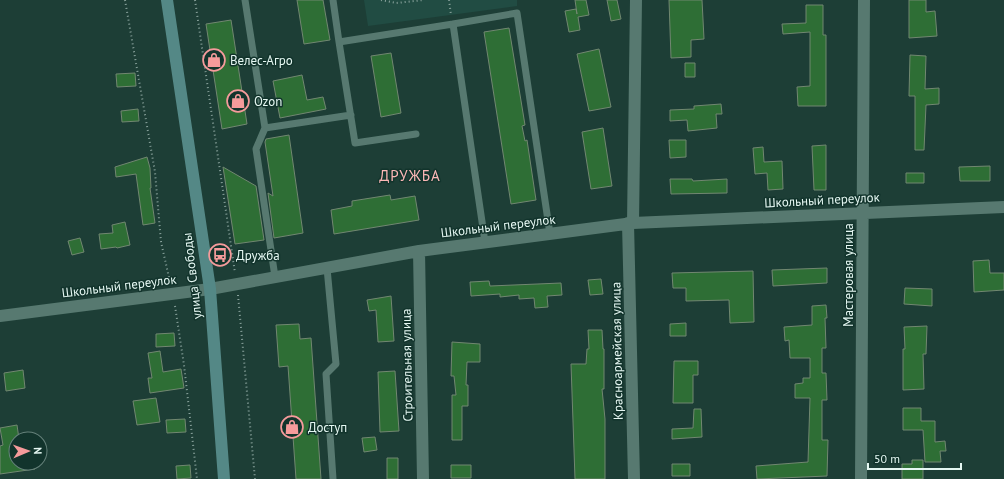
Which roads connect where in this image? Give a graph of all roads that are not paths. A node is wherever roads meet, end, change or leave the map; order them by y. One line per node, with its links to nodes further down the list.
1 (167, 0): 19 (main road, улица Свободы)
2 (245, 0): 9 (lane)
3 (332, 0): 7 (lane)
4 (636, 0): 13 (street, Красноармейская улица)
5 (864, 0): 12 (street, Мастеровая улица)
6 (453, 24): 7 (lane); 14 (lane); 15 (lane)
7 (339, 42): 8 (lane)
8 (351, 115): 9 (lane); 10 (lane)
9 (265, 128): 18 (lane)
10 (416, 134)
11 (1004, 207): 12 (street, Школьный переулок)
12 (862, 212): 13 (street, Школьный переулок); 25 (street, Мастеровая улица)
13 (631, 223): 14 (street, Школьный переулок); 24 (street, Красноармейская улица)
14 (550, 234): 15 (street, Школьный переулок)
15 (485, 242): 16 (street, Школьный переулок)
16 (419, 251): 17 (street, Школьный переулок); 23 (street, Строительная улица)
17 (327, 268): 18 (street, Школьный переулок); 22 (lane)
18 (275, 277): 19 (street, Школьный переулок)
19 (210, 289): 20 (street, Школьный переулок); 21 (main road, улица Свободы)
20 (0, 316)
21 (224, 479)
22 (333, 479)
23 (423, 479)
24 (634, 479)
25 (861, 479)

